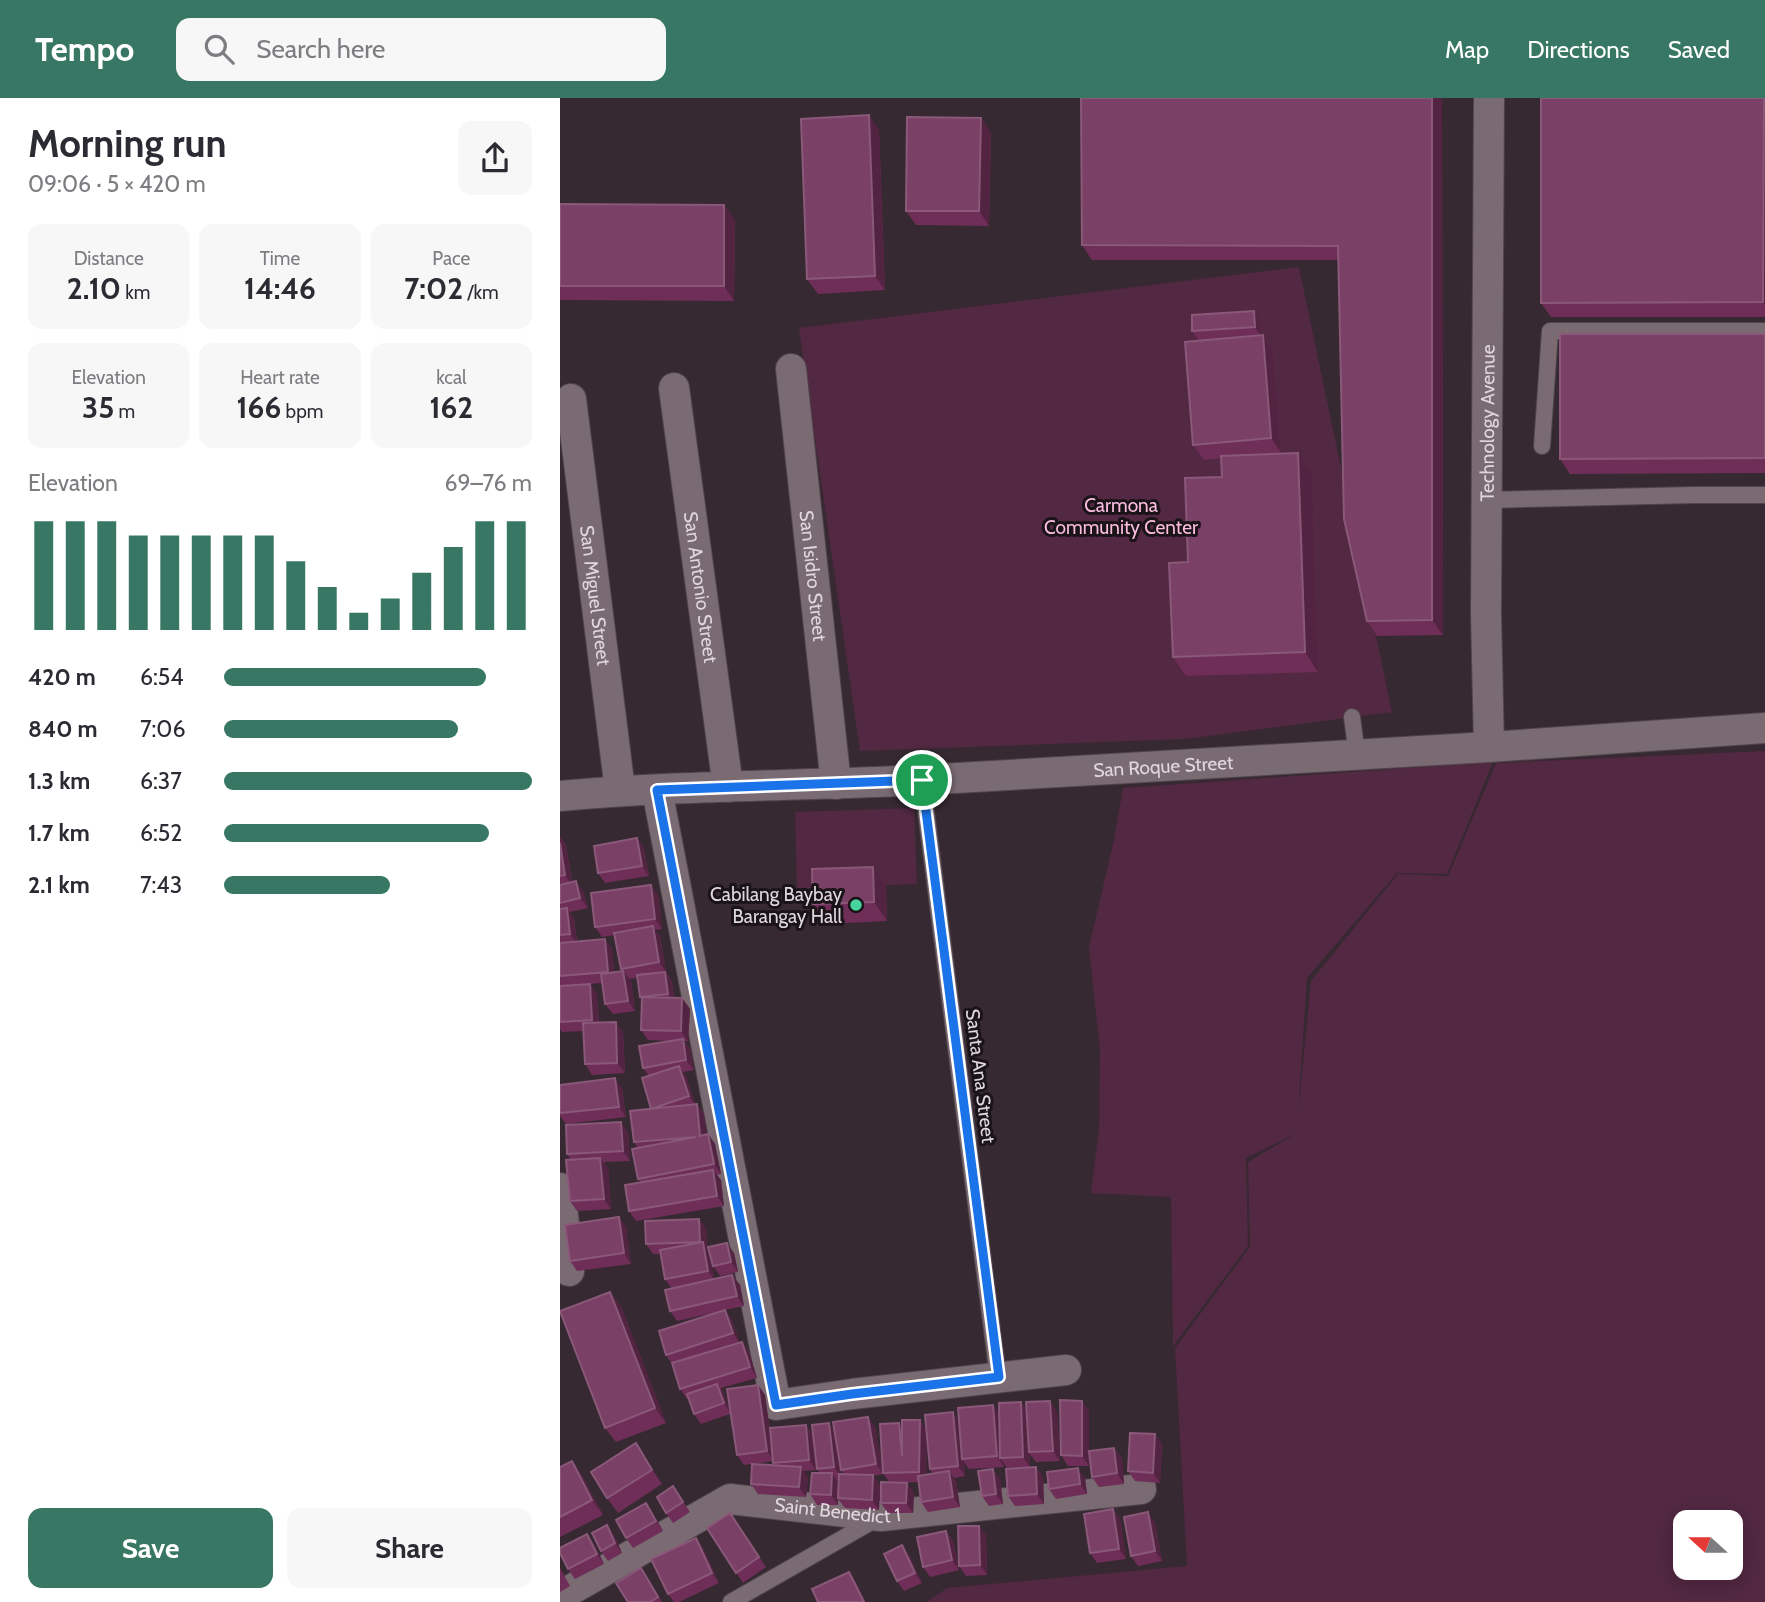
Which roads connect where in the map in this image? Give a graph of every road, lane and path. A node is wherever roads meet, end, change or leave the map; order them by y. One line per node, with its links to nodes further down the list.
1 (1489, 98): 8 (street, Technology Avenue)
2 (1765, 331): 6 (lane)
3 (791, 369): 14 (street, San Isidro Street)
4 (674, 388): 15 (street, San Antonio Street)
5 (571, 399): 16 (street, San Miguel Street)
6 (1542, 446)
7 (1765, 495): 8 (lane)
8 (1486, 500): 11 (street, Technology Avenue)
9 (1352, 717): 12 (lane)
10 (1765, 728): 11 (street, San Roque Street)
11 (1489, 747): 12 (street, San Roque Street)
12 (1357, 755): 13 (street, San Roque Street)
13 (922, 780): 14 (street, San Roque Street); 22 (lane, Santa Ana Street)
14 (836, 784): 15 (street, San Roque Street)
15 (727, 787): 17 (street, San Roque Street)
16 (620, 790): 17 (street, San Roque Street); 18 (street, San Roque Street)
17 (657, 790): 22 (street)
18 (560, 796)
19 (560, 1188): 20 (street)
20 (569, 1271)
21 (1066, 1370): 22 (street)
22 (999, 1377)
23 (1141, 1489): 24 (street, Saint Benedict 1)
24 (881, 1516): 25 (street, Saint Benedict 1); 26 (lane)
25 (560, 1596)
26 (731, 1602)

